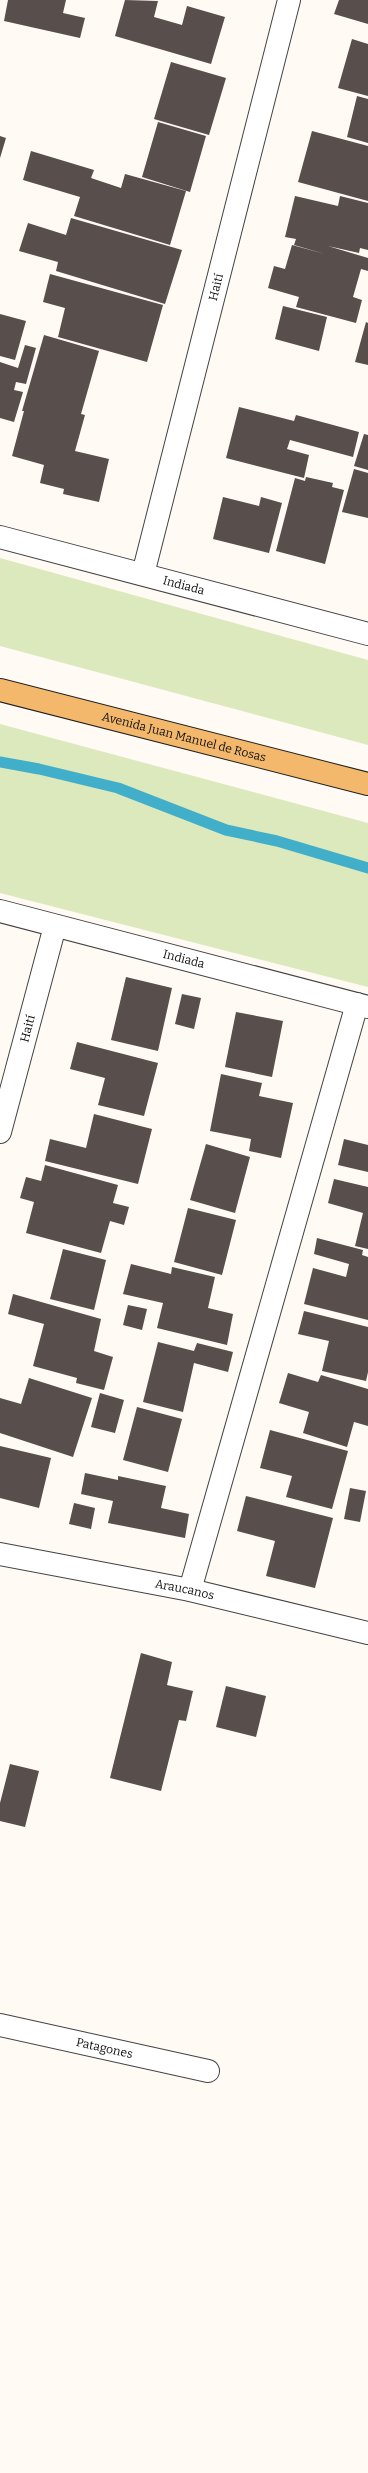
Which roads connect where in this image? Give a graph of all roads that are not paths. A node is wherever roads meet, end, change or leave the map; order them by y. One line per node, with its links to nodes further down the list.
1 (289, 0): 3 (street, Haití)
2 (0, 537): 3 (street, Indiada)
3 (143, 574): 4 (street, Indiada)
4 (368, 634)
5 (0, 690): 6 (main road, Avenida Juan Manuel de Rosas)
6 (368, 784)
7 (0, 911): 8 (street, Indiada)
8 (55, 926): 9 (street, Indiada); 10 (street, Haití)
9 (363, 1006): 12 (street)
10 (0, 1132)
11 (0, 1554): 12 (street, Araucanos)
12 (190, 1590): 13 (street, Araucanos)
13 (368, 1633)
14 (0, 2025): 15 (street, Patagones)
15 (208, 2071)

